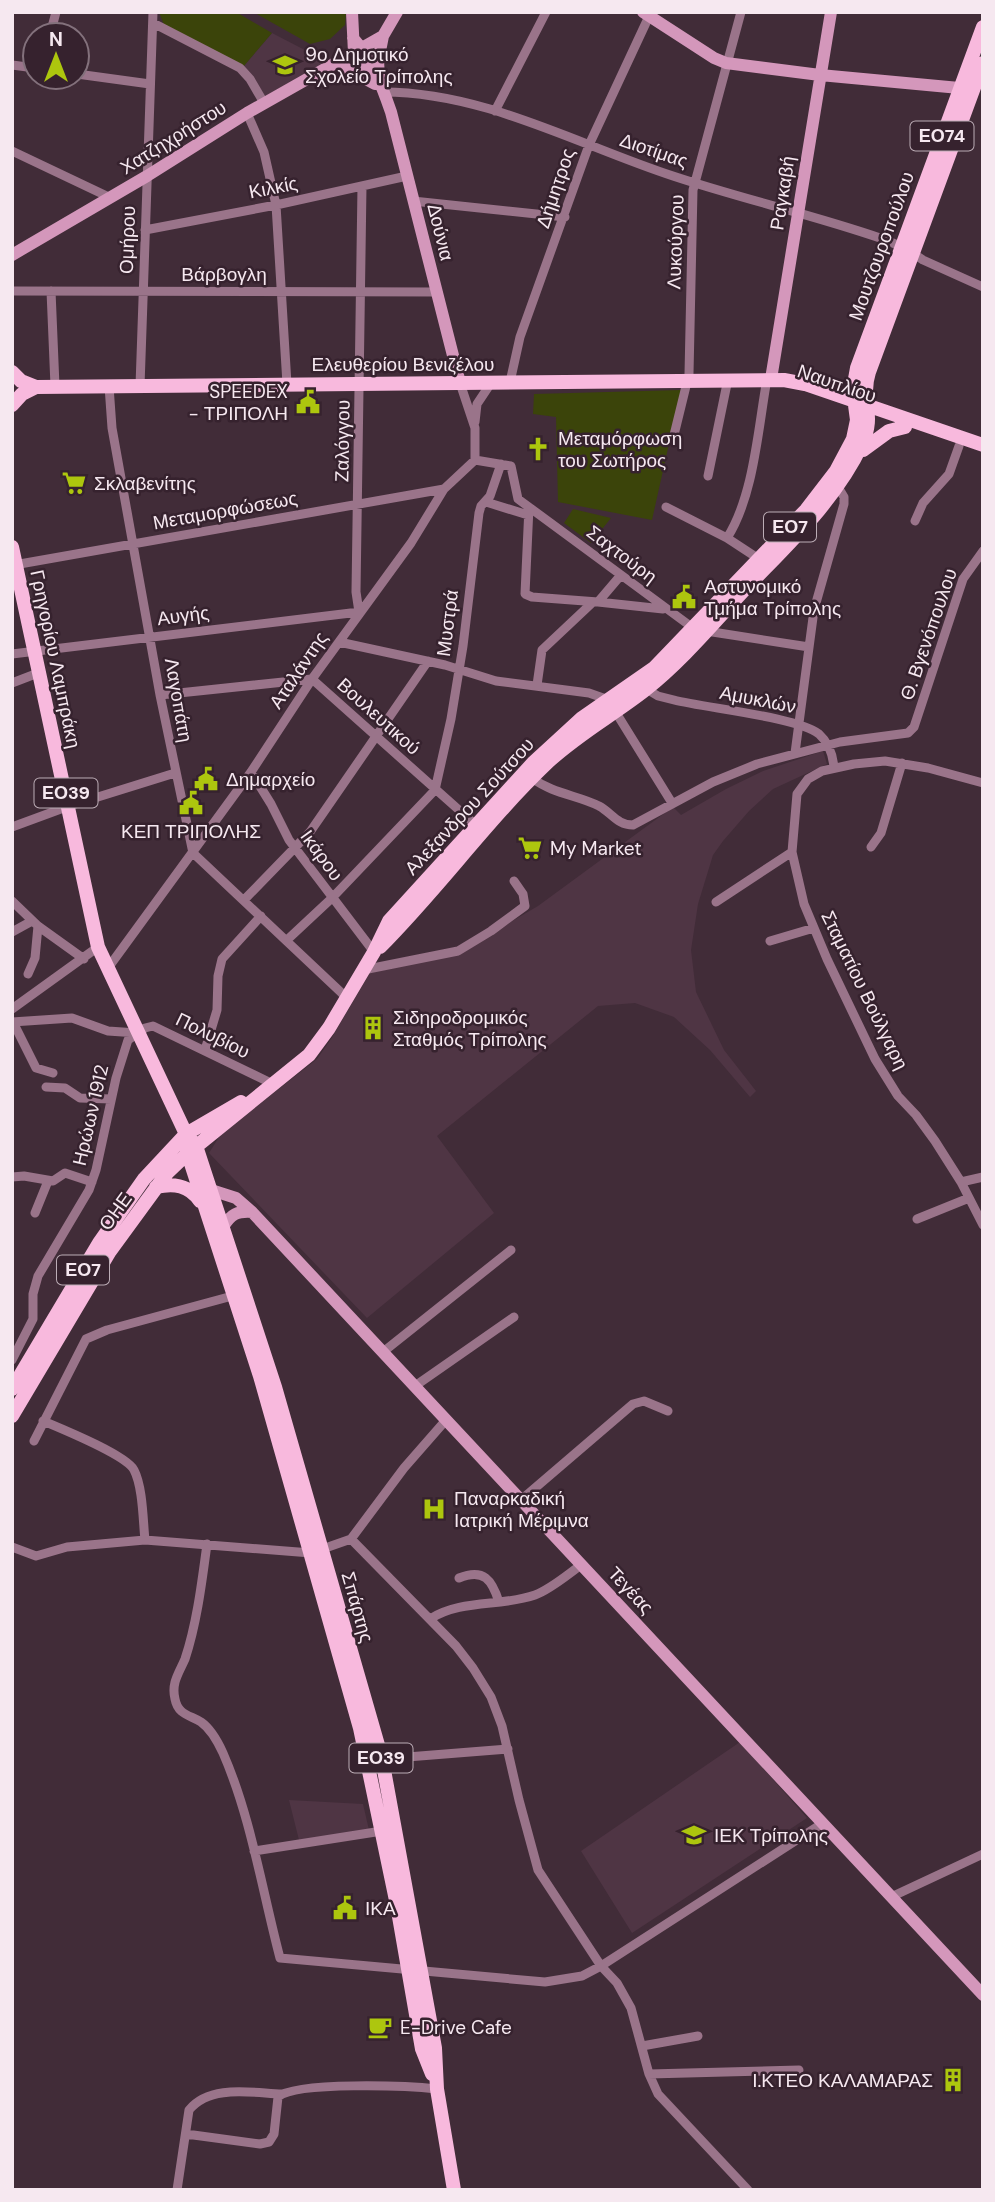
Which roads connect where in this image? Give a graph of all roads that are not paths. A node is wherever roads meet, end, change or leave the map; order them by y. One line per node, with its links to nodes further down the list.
1 (153, 12): 8 (street, Ομήρου)
2 (352, 12): 11 (street)
3 (397, 12): 10 (street)
4 (546, 12): 21 (street)
5 (741, 12): 13 (street, Λυκούργου)
6 (831, 12): 15 (street, Ραγκαβή)
7 (648, 13): 13 (street); 23 (street, Δήμητρος)
8 (153, 23): 17 (street, Ομήρου); 20 (street)
9 (983, 27): 19 (main road, Μουτζουροπούλου / ΕΟ74)
10 (383, 36): 11 (street, Χατζηχρήστου); 18 (street)
11 (359, 51): 12 (street, Χατζηχρήστου); 18 (street, Δούνια)
12 (336, 63): 18 (street); 20 (street, Χατζηχρήστου)
13 (726, 63): 15 (street); 27 (street, Λυκούργου)
14 (983, 63): 19 (main road, Μουτζουροπούλου / ΕΟ74)
15 (820, 75): 19 (street); 32 (street, Ραγκαβή)
16 (91, 76): 17 (street)
17 (150, 84): 25 (street, Ομήρου)
18 (379, 86): 21 (street, Διοτίμας); 26 (street, Δούνια)
19 (966, 89): 35 (main road, Μουτζουροπούλου / ΕΟ74)
20 (264, 103): 22 (street, Χατζηχρήστου)
21 (495, 111): 23 (street, Διοτίμας)
22 (247, 113): 25 (street, Χατζηχρήστου); 31 (street)
23 (589, 145): 27 (street, Διοτίμας); 33 (street, Δήμητρος)
24 (12, 151): 29 (street)
25 (147, 176): 29 (street, Χατζηχρήστου); 34 (street, Ομήρου)
26 (407, 176): 28 (street, Κιλκίς); 30 (street, Δούνια)
27 (695, 183): 32 (street, Διοτίμας); 48 (street, Λυκούργου)
28 (362, 186): 31 (street, Κιλκίς); 42 (street, Ζαλόγγου)
29 (111, 198): 36 (street, Χατζηχρήστου)
30 (413, 201): 33 (street); 43 (street, Δούνια)
31 (276, 205): 34 (street, Κιλκίς); 41 (street)
32 (798, 212): 35 (street, Διοτίμας); 47 (street, Ραγκαβή)
33 (565, 217): 51 (street, Δήμητρος)
34 (145, 230): 40 (street, Ομήρου)
35 (907, 249): 37 (street, Διοτίμας); 44 (main road, Μουτζουροπούλου / ΕΟ74); 60 (main road, Μουτζουροπούλου / ΕΟ74)
36 (12, 254)
37 (983, 287)
38 (12, 291): 39 (street, Βάρβογλη)
39 (51, 291): 40 (street, Βάρβογλη); 54 (street)
40 (143, 291): 41 (street, Βάρβογλη); 56 (street, Ομήρου)
41 (281, 291): 42 (street, Βάρβογλη); 52 (street)
42 (361, 292): 43 (street, Βάρβογλη); 53 (street, Ζαλόγγου)
43 (436, 292): 49 (street, Δούνια)
44 (857, 368): 58 (main road); 60 (main road, Μουτζουροπούλου / ΕΟ74)
45 (13, 373): 57 (main road); 59 (main road)
46 (728, 379): 47 (main road, Ελευθερίου Βενιζέλου); 48 (main road, Ελευθερίου Βενιζέλου); 70 (street)
47 (769, 379): 58 (main road, Ναυπλίου); 60 (main road, Ναυπλίου); 78 (street)
48 (688, 381): 51 (main road, Ελευθερίου Βενιζέλου); 63 (street, Λυκούργου)
49 (460, 383): 50 (main road, Ελευθερίου Βενιζέλου); 53 (main road, Ελευθερίου Βενιζέλου); 62 (street)
50 (491, 383): 51 (main road, Ελευθερίου Βενιζέλου); 62 (street)
51 (510, 383)
52 (287, 384): 53 (main road, Ελευθερίου Βενιζέλου); 56 (main road, Ελευθερίου Βενιζέλου)
53 (361, 384): 74 (street, Ζαλόγγου)
54 (55, 386): 55 (main road, Ελευθερίου Βενιζέλου); 57 (main road, Ελευθερίου Βενιζέλου)
55 (109, 386): 56 (main road, Ελευθερίου Βενιζέλου); 79 (street, Λαγοπάτη)
56 (140, 386)
57 (36, 387): 59 (main road)
58 (820, 389): 60 (main road, Ναυπλίου)
59 (14, 402)
60 (862, 408): 61 (main road, Ναυπλίου); 64 (main road, Ναυπλίου); 67 (main road, Αλεξανδρου Σούτσου / ΕΟ7); 82 (main road, Αλεξανδρου Σούτσου / ΕΟ7)
61 (905, 427): 65 (main road, Ναυπλίου); 67 (main road, ΕΟ7)
62 (475, 428): 68 (street)
63 (674, 435)
64 (983, 445)
65 (959, 446): 66 (main road, Ναυπλίου); 77 (street)
66 (983, 455)
67 (855, 459): 71 (main road, Αλεξανδρου Σούτσου / ΕΟ7)
68 (475, 460): 69 (street); 72 (street, Αταλάντης)
69 (506, 465): 73 (street, Μυστρά); 76 (street)
70 (708, 476)
71 (838, 487): 88 (main road, Αλεξανδρου Σούτσου / ΕΟ7); 91 (street)
72 (444, 489): 74 (street, Μεταμορφώσεως); 87 (street, Αταλάντης)
73 (486, 502): 76 (street); 95 (street, Μυστρά)
74 (359, 503): 79 (street, Μεταμορφώσεως); 87 (street, Ζαλόγγου)
75 (666, 507): 78 (street)
76 (528, 511): 84 (street, Σαχτούρη); 85 (street)
77 (915, 521)
78 (727, 538): 82 (street)
79 (134, 544): 83 (street, Μεταμορφώσεως); 89 (street, Λαγοπάτη)
80 (12, 547): 83 (main road, Γρηγορίου Λαμπράκη / ΕΟ39)
81 (983, 551): 105 (street, Θ. Βγενόπουλου)
82 (759, 559): 88 (main road, Αλεξανδρου Σούτσου / ΕΟ7)
83 (14, 565): 92 (main road, Γρηγορίου Λαμπράκη / ΕΟ39)
84 (621, 575): 85 (street); 86 (street, Σαχτούρη)
85 (595, 602): 86 (street); 99 (street)
86 (665, 610): 88 (street, Σαχτούρη)
87 (359, 612): 89 (street, Αυγής); 90 (street, Αταλάντης)
88 (701, 629): 91 (street); 100 (main road, Αλεξανδρου Σούτσου / ΕΟ7)
89 (150, 637): 92 (street, Αυγής); 101 (street, Λαγοπάτη)
90 (339, 642): 94 (street); 97 (street, Αταλάντης)
91 (809, 647): 103 (street)
92 (34, 651): 93 (street, Αυγής); 96 (main road, Γρηγορίου Λαμπράκη / ΕΟ39)
93 (12, 654)
94 (428, 661): 95 (street); 104 (street)
95 (459, 669): 99 (street); 113 (street, Μυστρά)
96 (38, 673): 98 (street); 115 (main road, Γρηγορίου Λαμπράκη / ΕΟ39)
97 (312, 678): 101 (street, Βουλευτικού); 104 (street, Βουλευτικού); 109 (street, Αταλάντης)
98 (12, 683)
99 (537, 685): 102 (street)
100 (641, 685): 102 (main road, Αλεξανδρου Σούτσου / ΕΟ7); 103 (street, Αμυκλών)
101 (160, 695): 110 (street, Λαγοπάτη)
102 (612, 706): 111 (main road, Αλεξανδρου Σούτσου / ΕΟ7); 114 (street); 117 (main road, Αλεξανδρου Σούτσου / ΕΟ7)
103 (799, 725): 105 (street, Αμυκλών); 106 (street)
104 (376, 737): 113 (street, Βουλευτικού); 119 (street)
105 (827, 744): 106 (street); 108 (street)
106 (795, 753): 114 (street)
107 (902, 763): 108 (street, Σταματίου Βούλγαρη); 112 (street, Σταματίου Βούλγαρη); 118 (street)
108 (834, 768): 120 (street, Σταματίου Βούλγαρη)
109 (251, 772): 119 (street, Ικάρου); 121 (street, Αταλάντης)
110 (175, 774): 115 (street); 121 (street, Λαγοπάτη)
111 (532, 778): 114 (street); 117 (main road, Αλεξανδρου Σούτσου / ΕΟ7)
112 (983, 783)
113 (435, 790): 117 (street, Βουλευτικού); 123 (street)
114 (672, 803)
115 (69, 806): 116 (street); 133 (main road, Γρηγορίου Λαμπράκη / ΕΟ39)
116 (12, 827)
117 (479, 828): 134 (main road, Αλεξανδρου Σούτσου / ΕΟ7)
118 (871, 847)
119 (294, 848): 123 (street, Ικάρου); 124 (street)
120 (792, 852): 126 (street); 129 (street, Σταματίου Βούλγαρη)
121 (194, 853): 124 (street); 136 (street, Αταλάντης)
122 (514, 881): 137 (street)
123 (332, 898): 131 (street); 134 (street, Ικάρου)
124 (244, 900): 127 (street)
125 (12, 901): 128 (street)
126 (716, 902)
127 (261, 916): 131 (street); 143 (street)
128 (35, 923): 130 (street); 135 (street); 138 (street)
129 (814, 928): 132 (street); 154 (street, Σταματίου Βούλγαρη)
130 (12, 932)
131 (287, 940): 139 (street)
132 (770, 941)
133 (98, 947): 135 (street); 136 (main road, Γρηγορίου Λαμπράκη / ΕΟ39)
134 (374, 952): 137 (main road, Αλεξανδρου Σούτσου / ΕΟ7)
135 (84, 958): 140 (street)
136 (108, 968): 142 (main road, Γρηγορίου Λαμπράκη / ΕΟ39)
137 (363, 970): 139 (main road, Αλεξανδρου Σούτσου / ΕΟ7)
138 (28, 974)
139 (347, 998): 145 (main road, Αλεξανδρου Σούτσου / ΕΟ7)
140 (12, 1009)
141 (13, 1021): 142 (street); 144 (street)
142 (139, 1033): 143 (street, Πολυβίου); 147 (street, Ηρώων 1912); 148 (main road, Γρηγορίου Λαμπράκη / ΕΟ39)
143 (205, 1050): 145 (street, Πολυβίου)
144 (52, 1073)
145 (274, 1084): 148 (main road, Αλεξανδρου Σούτσου / ΕΟ7); 149 (main road, Αλεξανδρου Σούτσου / ΕΟ7)
146 (46, 1087): 147 (street)
147 (111, 1099): 153 (street, Ηρώων 1912)
148 (186, 1133): 149 (main road, ΕΟ39); 170 (main road, ΟΗΕ / ΕΟ7)
149 (192, 1149): 155 (main road, ΟΗΕ / ΕΟ7); 156 (main road, Σπάρτης / ΕΟ39); 158 (main road, Σπάρτης / ΕΟ39)
150 (12, 1177): 152 (street)
151 (983, 1177): 154 (street)
152 (48, 1181): 153 (street); 160 (street)
153 (92, 1182): 168 (street, Ηρώων 1912)
154 (961, 1182): 157 (street, Σταματίου Βούλγαρη)
155 (156, 1187): 158 (main road); 172 (main road, ΟΗΕ / ΕΟ7)
156 (211, 1190): 159 (street, Τεγέας); 163 (main road, Σπάρτης / ΕΟ39)
157 (969, 1198): 161 (street); 162 (street, Σταματίου Βούλγαρη)
158 (206, 1209): 165 (main road, Σπάρτης / ΕΟ39)
159 (252, 1212): 163 (street); 167 (street, Τεγέας)
160 (34, 1213)
161 (917, 1219)
162 (983, 1225)
163 (223, 1227): 165 (main road, Σπάρτης / ΕΟ39)
164 (511, 1250): 167 (street)
165 (240, 1294): 174 (street); 181 (main road, Σπάρτης / ΕΟ39)
166 (514, 1317): 169 (street)
167 (383, 1352): 169 (street, Τεγέας)
168 (12, 1360)
169 (415, 1386): 173 (street, Τεγέας)
170 (12, 1388)
171 (668, 1411): 176 (street)
172 (12, 1416)
173 (446, 1420): 176 (street, Τεγέας); 177 (street)
174 (43, 1421): 175 (street); 178 (street)
175 (34, 1441)
176 (521, 1500): 182 (street, Τεγέας)
177 (351, 1539): 181 (street); 185 (street)
178 (145, 1541): 179 (street); 180 (street)
179 (207, 1544): 181 (street); 190 (street)
180 (12, 1547)
181 (316, 1552): 187 (main road, Σπάρτης / ΕΟ39); 189 (main road, Σπάρτης / ΕΟ39)
182 (581, 1565): 184 (street); 188 (street, Τεγέας)
183 (459, 1578): 184 (street)
184 (499, 1602): 185 (street)
185 (430, 1619): 186 (street)
186 (508, 1749): 187 (street); 193 (street)
187 (382, 1759): 194 (main road, Σπάρτης / ΕΟ39)
188 (822, 1823): 192 (street, Τεγέας); 193 (street)
189 (382, 1830): 190 (street); 194 (main road, Σπάρτης / ΕΟ39)
190 (254, 1852): 194 (street)
191 (983, 1854): 192 (street)
192 (891, 1897): 195 (street, Τεγέας)
193 (601, 1966): 194 (street); 197 (street)
194 (414, 1970): 200 (main road, Σπάρτης / ΕΟ39)
195 (983, 1995)
196 (698, 2036): 197 (street)
197 (642, 2046): 199 (street)
198 (799, 2070): 199 (street)
199 (649, 2074): 205 (street)
200 (437, 2089): 201 (street); 204 (main road, Σπάρτης / ΕΟ39)
201 (282, 2094): 202 (street); 202 (street)
202 (186, 2134): 203 (street)
203 (177, 2190)
204 (454, 2190)
205 (748, 2190)

